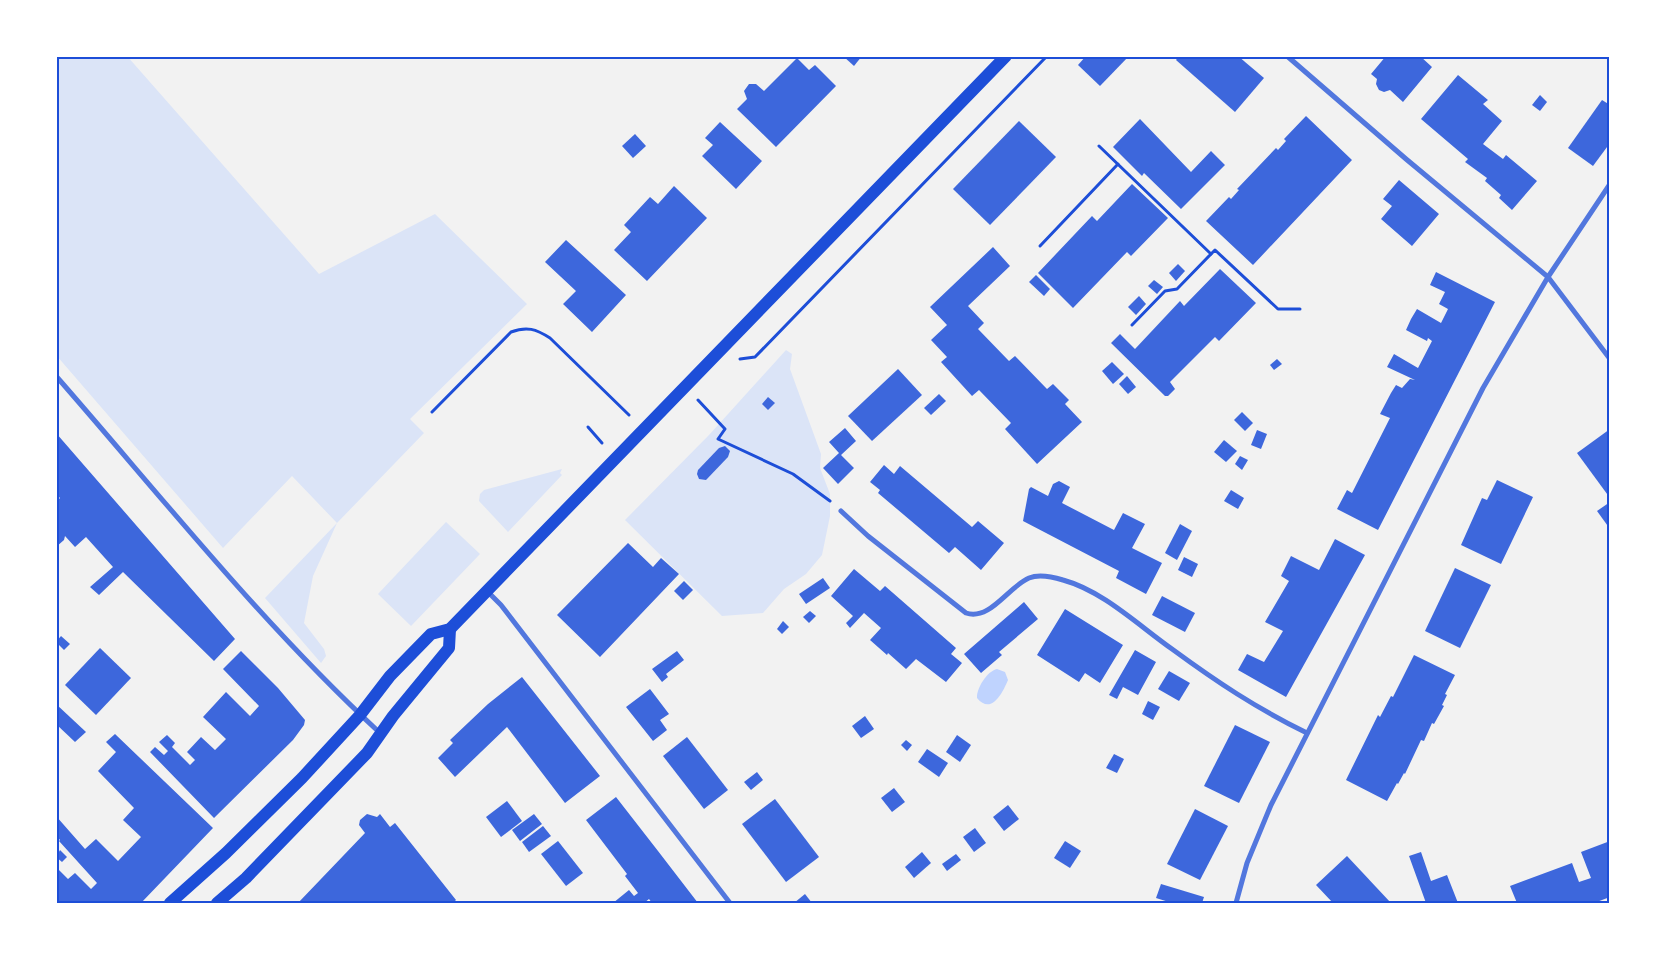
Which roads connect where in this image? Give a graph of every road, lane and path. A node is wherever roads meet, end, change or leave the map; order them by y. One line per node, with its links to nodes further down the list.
1 (1006, 56): 13 (main road)
2 (1047, 56): 13 (path)
3 (1287, 56): 9 (street)
4 (1099, 146): 5 (path)
5 (1118, 164): 7 (path); 8 (path)
6 (1610, 184): 9 (street)
7 (1040, 246)
8 (1211, 254): 10 (path); 11 (path)
9 (1548, 277): 12 (street); 22 (street)
10 (1300, 309)
11 (1132, 325)
12 (1610, 359)
13 (708, 364): 15 (main road)
14 (56, 376): 21 (street)
15 (685, 387): 17 (main road); 18 (path)
16 (432, 412): 17 (path)
17 (643, 430): 19 (main road)
18 (841, 511): 22 (street)
19 (487, 591): 20 (main road); 26 (street)
20 (450, 629): 21 (main road); 23 (main road)
21 (360, 715): 23 (street); 24 (main road)
22 (1307, 733): 27 (street)
23 (381, 734): 25 (main road)
24 (170, 903)
25 (217, 903)
26 (730, 903)
27 (1236, 903)

